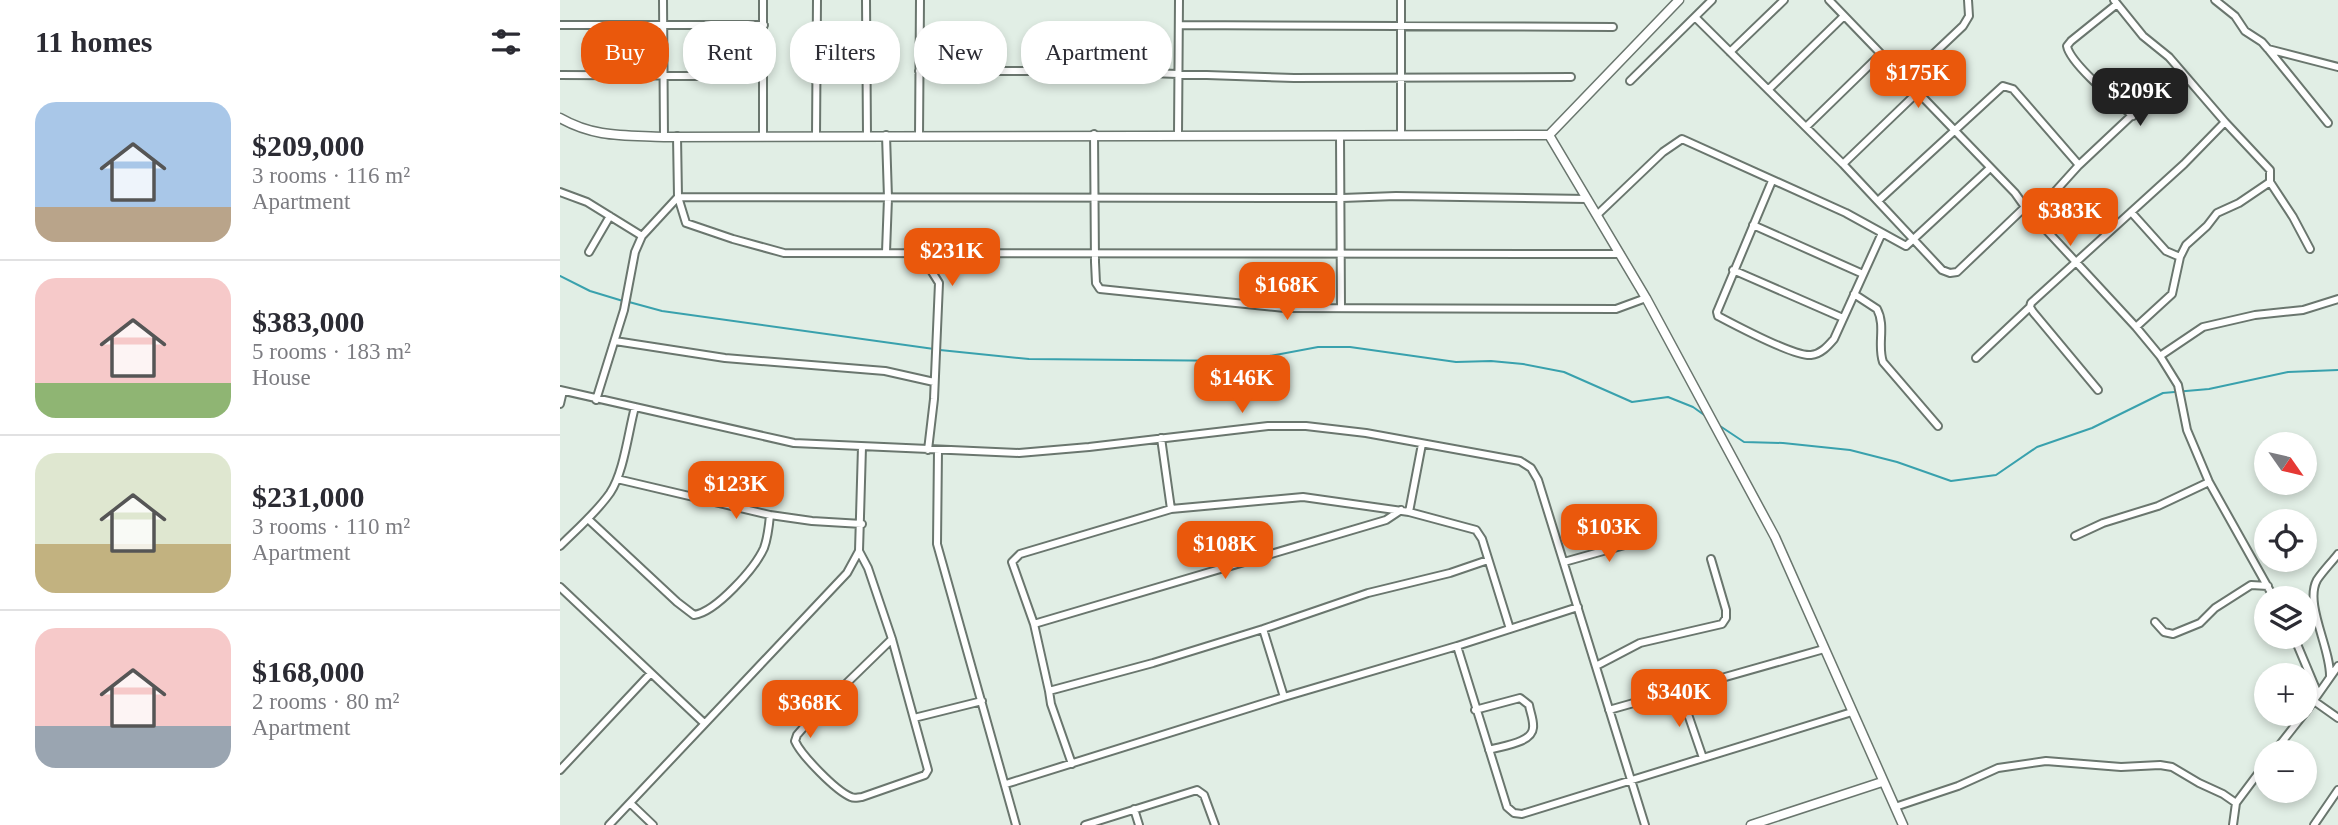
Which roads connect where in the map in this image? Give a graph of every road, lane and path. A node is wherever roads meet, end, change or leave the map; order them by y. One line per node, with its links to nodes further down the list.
1 (663, 0): 17 (street)
2 (763, 0): 18 (street)
3 (817, 0): 58 (street)
4 (866, 0): 52 (street)
5 (920, 0): 19 (street)
6 (1179, 0): 22 (street)
7 (1401, 0): 23 (street)
8 (1679, 0): 55 (street)
9 (1712, 0): 16 (street)
10 (1784, 0): 26 (street)
11 (1829, 0): 15 (street)
12 (1968, 0): 36 (street)
13 (2216, 0): 25 (street)
14 (2115, 2): 29 (street); 43 (street)
15 (1844, 16): 27 (street); 41 (street)
16 (1695, 17): 26 (street); 37 (street)
17 (663, 21)
18 (764, 21)
19 (920, 21)
20 (560, 24): 21 (street)
21 (581, 25)
22 (1179, 25): 23 (street); 31 (street)
23 (1401, 26): 24 (street); 34 (street)
24 (1613, 27)
25 (2268, 49): 28 (street); 46 (street)
26 (1730, 52): 41 (street)
27 (1881, 54): 36 (street); 47 (street)
28 (2338, 67)
29 (2180, 70): 43 (street); 45 (street)
30 (1007, 71): 31 (street)
31 (1179, 74): 34 (street); 50 (street)
32 (560, 75): 33 (street)
33 (581, 75)
34 (1401, 77): 35 (street); 54 (street)
35 (1571, 77)
36 (1907, 79): 42 (street)
37 (1630, 81)
38 (665, 84): 56 (street)
39 (763, 84): 51 (street)
40 (919, 84): 59 (street)
41 (1769, 89): 47 (street)
42 (1919, 91): 48 (street); 61 (street)
43 (2133, 116): 62 (street)
44 (560, 118): 56 (street)
45 (2225, 122): 65 (street); 74 (street)
46 (2328, 123)
47 (1806, 127): 61 (street)
48 (1955, 129): 62 (street); 63 (street); 72 (street)
49 (1094, 134): 50 (street); 59 (street); 69 (street)
50 (1178, 134): 60 (street)
51 (763, 135): 57 (street); 58 (street)
52 (867, 135): 53 (street); 58 (street)
53 (886, 135): 59 (street); 68 (street)
54 (1401, 135): 55 (street); 60 (street)
55 (1549, 135): 71 (street)
56 (664, 136): 57 (street)
57 (677, 136): 67 (street)
58 (816, 136)
59 (919, 136)
60 (1340, 136): 70 (street)
61 (1843, 164): 72 (street)
62 (2079, 165): 75 (street)
63 (1990, 168): 73 (street); 81 (street)
64 (1772, 181): 76 (street); 78 (street); 79 (street)
65 (2270, 182): 82 (street); 89 (street)
66 (560, 192): 77 (street)
67 (678, 197): 68 (street); 80 (street); 84 (street)
68 (888, 198): 69 (street); 84 (street)
69 (1093, 198): 70 (street); 87 (street)
70 (1342, 198): 71 (street); 85 (street)
71 (1587, 199): 76 (street)
72 (1878, 201): 81 (street)
73 (2025, 206): 75 (street); 81 (street)
74 (2131, 212): 89 (street); 90 (street)
75 (2031, 213): 90 (street)
76 (1597, 215): 88 (street)
77 (610, 216): 80 (street); 83 (street)
78 (1753, 225): 91 (street); 92 (street)
79 (1882, 233): 81 (street); 92 (street)
80 (642, 236): 100 (street)
81 (1913, 239)
82 (2310, 249)
83 (589, 252)
84 (886, 252): 86 (street)
85 (1342, 253): 87 (street); 88 (street); 97 (street)
86 (912, 254): 87 (street); 103 (street)
87 (1095, 254): 97 (street)
88 (1620, 254): 94 (street)
89 (2180, 257): 99 (street)
90 (2076, 261): 96 (street); 99 (street)
91 (1733, 270): 98 (street); 98 (street)
92 (1863, 274): 93 (street)
93 (1854, 294): 98 (street); 109 (street)
94 (1646, 298): 97 (street); 144 (street)
95 (2338, 299): 101 (street)
96 (2030, 307): 102 (street); 104 (street)
97 (1341, 308)
98 (1843, 318)
99 (2136, 327): 101 (street)
100 (615, 341): 103 (street); 106 (street)
101 (2160, 356): 116 (street)
102 (1976, 358)
103 (934, 382): 113 (street)
104 (2098, 390)
105 (561, 391): 106 (street); 107 (street)
106 (596, 400): 108 (street)
107 (560, 404)
108 (635, 407): 112 (street); 115 (street)
109 (1938, 426)
110 (1161, 438): 111 (street); 114 (street); 117 (street)
111 (1422, 444): 119 (street); 130 (street)
112 (862, 447): 113 (street); 122 (street)
113 (928, 450): 114 (street)
114 (938, 450): 154 (street)
115 (617, 479): 120 (street); 121 (street)
116 (2209, 482): 123 (street); 131 (street)
117 (1171, 509): 118 (street); 139 (street)
118 (1401, 510): 119 (street); 139 (street)
119 (1409, 512): 129 (street)
120 (770, 515): 121 (street); 122 (street)
121 (588, 519): 125 (street)
122 (862, 524): 126 (street)
123 (2075, 536)
124 (1646, 539): 130 (street)
125 (560, 546)
126 (859, 551): 142 (street); 160 (street)
127 (2338, 554): 148 (street)
128 (1711, 559): 145 (street)
129 (1488, 561): 140 (street); 141 (street)
130 (1564, 562): 137 (street)
131 (2254, 563)
132 (2256, 572): 134 (street)
133 (2259, 572): 135 (street)
134 (2251, 585): 135 (street); 138 (street)
135 (2267, 586)
136 (560, 587): 147 (street)
137 (1578, 607): 141 (street); 145 (street)
138 (2155, 622)
139 (1034, 624): 149 (street)
140 (1263, 629): 149 (street); 152 (street)
141 (1510, 629): 143 (street)
142 (892, 639): 158 (street); 158 (street)
143 (1457, 646): 152 (street); 155 (street)
144 (1824, 649): 150 (street); 157 (street)
145 (1596, 666): 156 (street)
146 (2338, 666): 148 (street)
147 (651, 673): 160 (street); 166 (street)
148 (2330, 677): 151 (street)
149 (1049, 691): 165 (street)
150 (1680, 691): 156 (street); 164 (street)
151 (2317, 696)
152 (1284, 697): 165 (street)
153 (2317, 698): 159 (street)
154 (982, 701): 158 (street); 170 (street)
155 (1475, 710): 163 (street); 163 (street)
156 (1609, 710): 168 (street)
157 (1852, 712): 164 (street); 169 (street)
158 (914, 718)
159 (2338, 718)
160 (704, 723): 172 (street)
161 (2294, 726): 162 (street)
162 (2283, 740)
163 (1489, 750): 168 (street)
164 (1703, 758): 168 (street)
165 (1072, 764): 170 (street)
166 (560, 770)
167 (2254, 779): 173 (street)
168 (1630, 780): 182 (street)
169 (1882, 782): 174 (street); 183 (street)
170 (1006, 784): 178 (street)
171 (2338, 790): 186 (street)
172 (630, 803): 176 (street); 177 (street)
173 (2236, 803): 174 (street); 185 (street)
174 (1895, 807): 184 (street)
175 (1134, 809): 179 (street); 180 (street); 181 (street)
176 (609, 825)
177 (653, 825)
178 (1016, 825)
179 (1085, 825)
180 (1139, 825)
181 (1216, 825)
182 (1644, 825)
183 (1751, 825)
184 (1903, 825)
185 (2233, 825)
186 (2314, 825)

